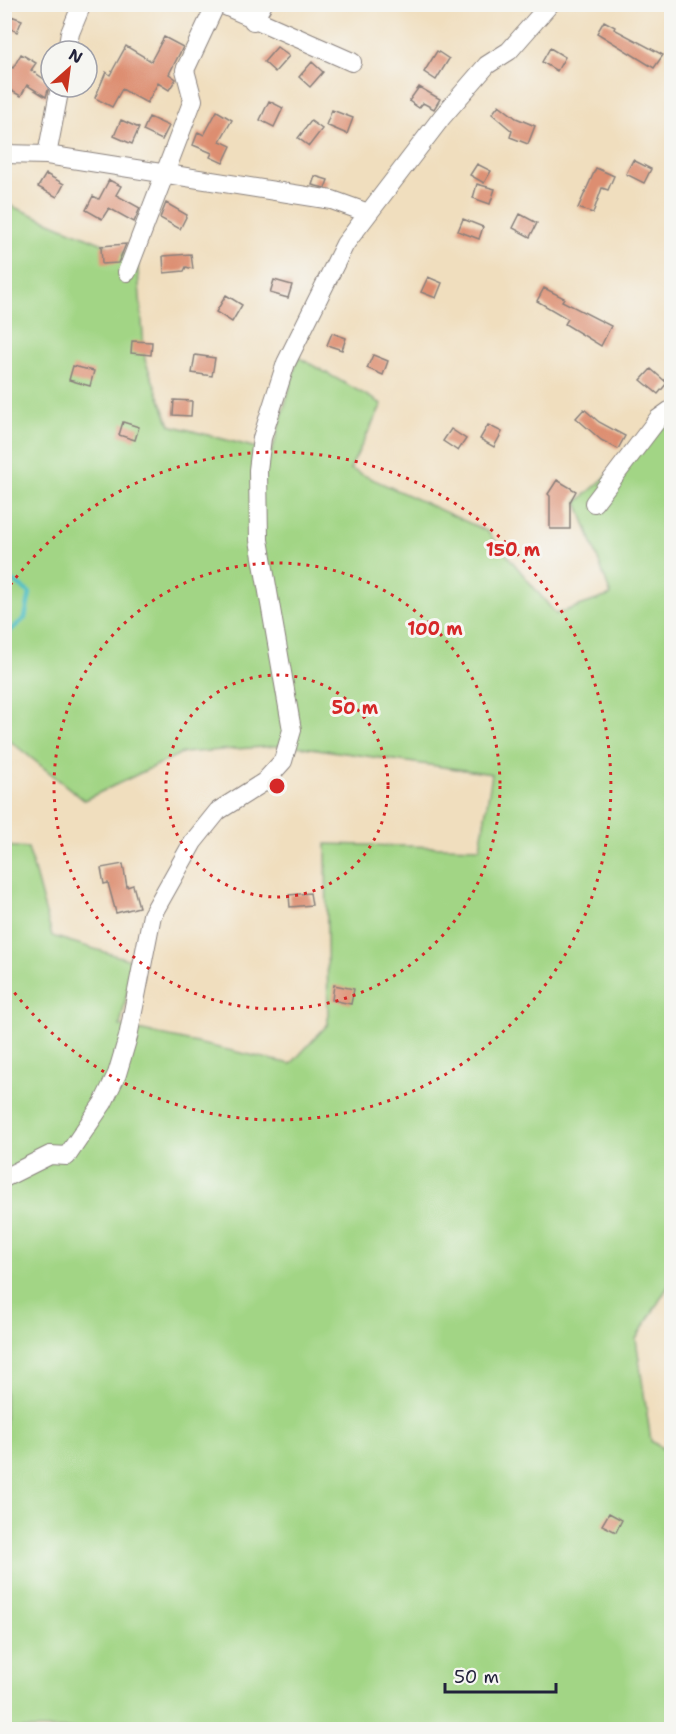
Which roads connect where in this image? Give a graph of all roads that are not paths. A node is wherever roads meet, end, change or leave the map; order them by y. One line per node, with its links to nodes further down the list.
1 (82, 4): 7 (street)
2 (216, 4): 12 (street)
3 (222, 4): 6 (street)
4 (264, 4): 6 (street)
5 (550, 4): 13 (street)
6 (253, 21): 8 (street)
7 (69, 39)
8 (352, 62)
9 (58, 99): 11 (street)
10 (4, 154): 11 (street)
11 (47, 155): 12 (street)
12 (163, 175): 13 (street); 14 (street)
13 (368, 213): 17 (street)
14 (128, 272)
15 (672, 409): 16 (street)
16 (594, 503)
17 (4, 1178)

